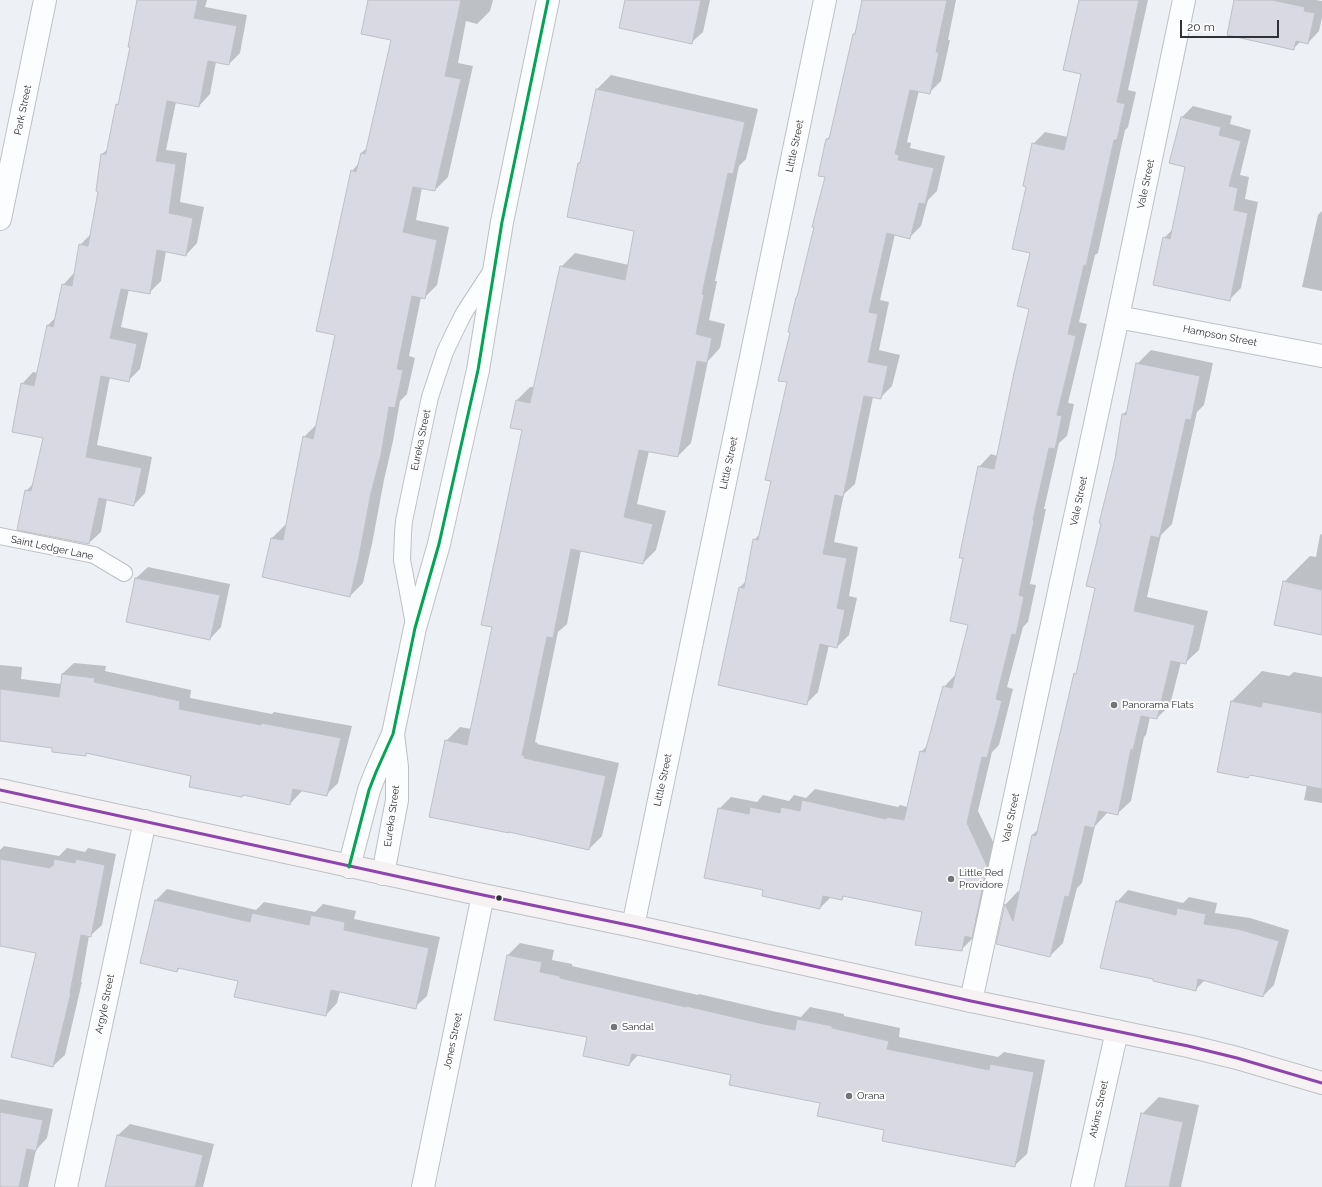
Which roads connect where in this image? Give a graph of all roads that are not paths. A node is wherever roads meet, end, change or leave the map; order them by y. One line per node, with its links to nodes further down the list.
1 (46, 0): 5 (street, Park Street)
2 (548, 0): 6 (street, Eureka Street)
3 (825, 0): 18 (street, Little Street)
4 (1184, 0): 7 (street, Vale Street)
5 (0, 219)
6 (494, 266): 11 (street, Eureka Street); 11 (lane, Eureka Street)
7 (1118, 316): 8 (street, Hampson Street); 19 (street, Vale Street)
8 (1322, 356)
9 (0, 536): 10 (lane, Saint Ledger Lane)
10 (124, 572)
11 (415, 628): 12 (street, Eureka Street)
12 (393, 734): 15 (street, Eureka Street); 16 (street, Eureka Street)
13 (0, 790): 14 (main road)
14 (145, 821): 15 (main road); 22 (street, Argyle Street)
15 (349, 867): 16 (main road)
16 (383, 874): 17 (main road)
17 (483, 895): 18 (main road); 23 (street, Jones Street)
18 (633, 926): 19 (main road)
19 (971, 1001): 20 (main road)
20 (1117, 1032): 21 (main road); 24 (street, Atkins Street)
21 (1322, 1083)
22 (66, 1187)
23 (423, 1187)
24 (1082, 1187)

